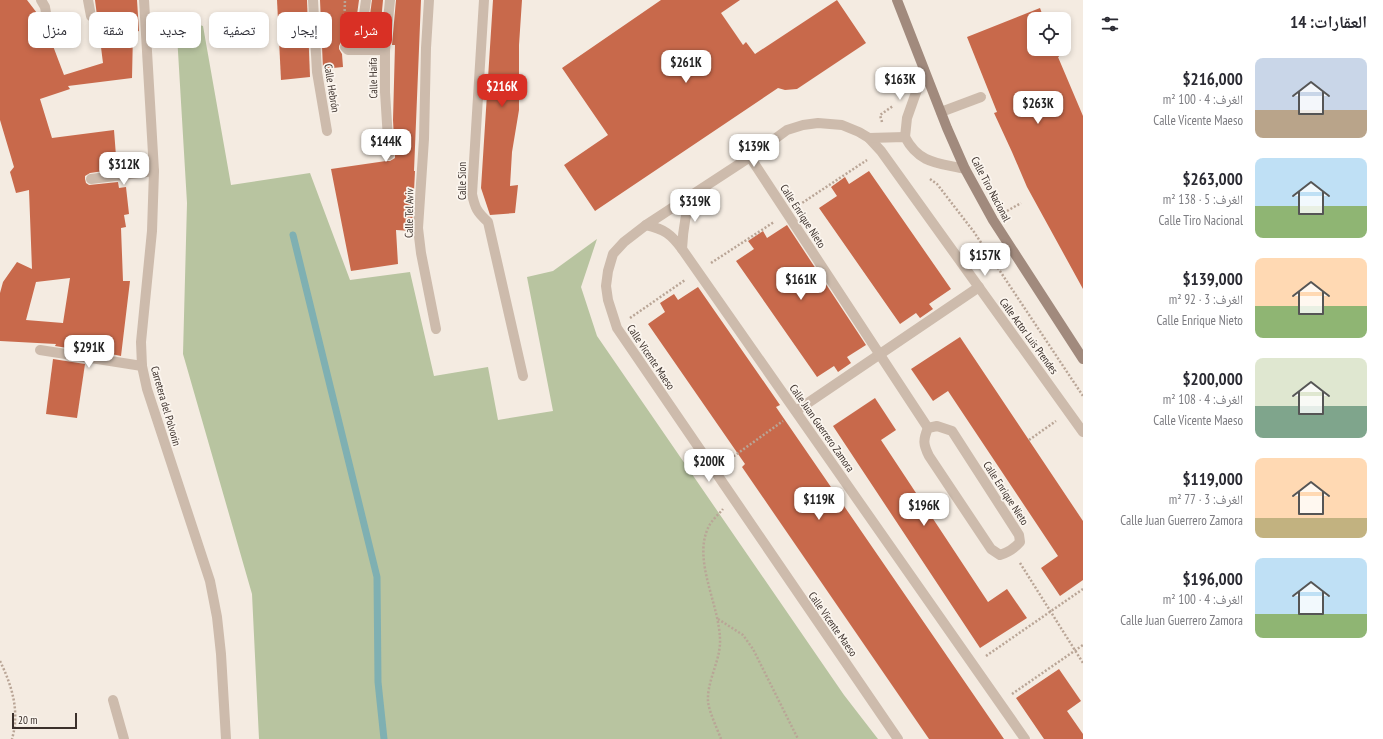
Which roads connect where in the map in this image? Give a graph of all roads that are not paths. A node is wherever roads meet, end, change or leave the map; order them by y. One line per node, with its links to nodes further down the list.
1 (41, 0): 10 (street)
2 (88, 0): 11 (street)
3 (144, 0): 24 (street, Carretera del Polvorin)
4 (313, 0): 18 (street, Calle Hebrón)
5 (366, 0): 13 (street)
6 (390, 0): 14 (street, Calle Haifa)
7 (429, 0): 30 (street, Calle Tel Aviv)
8 (484, 0): 35 (street, Calle Sion)
9 (897, 0): 15 (main road, Calle Tiro Nacional)
10 (46, 12)
11 (90, 12)
12 (344, 48): 13 (street)
13 (359, 50): 14 (street)
14 (385, 50): 21 (street, Calle Haifa)
15 (924, 70): 17 (main road, Calle Tiro Nacional); 19 (street)
16 (981, 97): 17 (street)
17 (941, 112): 23 (main road, Calle Tiro Nacional)
18 (327, 131)
19 (905, 137): 20 (street, Calle Vicente Maeso); 23 (street)
20 (869, 138): 22 (street, Calle Vicente Maeso); 29 (street, Calle Actor Luis Prendes)
21 (389, 155)
22 (750, 157): 26 (street, Calle Vicente Maeso); 32 (street, Calle Enrique Nieto)
23 (965, 169): 33 (main road, Calle Tiro Nacional)
24 (154, 171): 25 (street); 34 (street, Carretera del Polvorin)
25 (91, 179)
26 (692, 195): 27 (street, Calle Vicente Maeso); 28 (street)
27 (646, 225): 28 (street, Calle Juan Guerrero Zamora); 42 (street, Calle Vicente Maeso)
28 (682, 249): 36 (street, Calle Juan Guerrero Zamora)
29 (979, 287): 32 (street); 38 (street, Calle Actor Luis Prendes)
30 (436, 329)
31 (40, 350): 34 (street)
32 (880, 354): 36 (street); 37 (street, Calle Enrique Nieto)
33 (1083, 359)
34 (142, 366): 41 (street, Carretera del Polvorin)
35 (523, 376)
36 (796, 411): 43 (street, Calle Juan Guerrero Zamora)
37 (928, 428): 37 (street, Calle Enrique Nieto)
38 (1083, 432)
39 (113, 700): 40 (street)
40 (124, 739)
41 (226, 739)
42 (898, 739)
43 (1026, 739)

